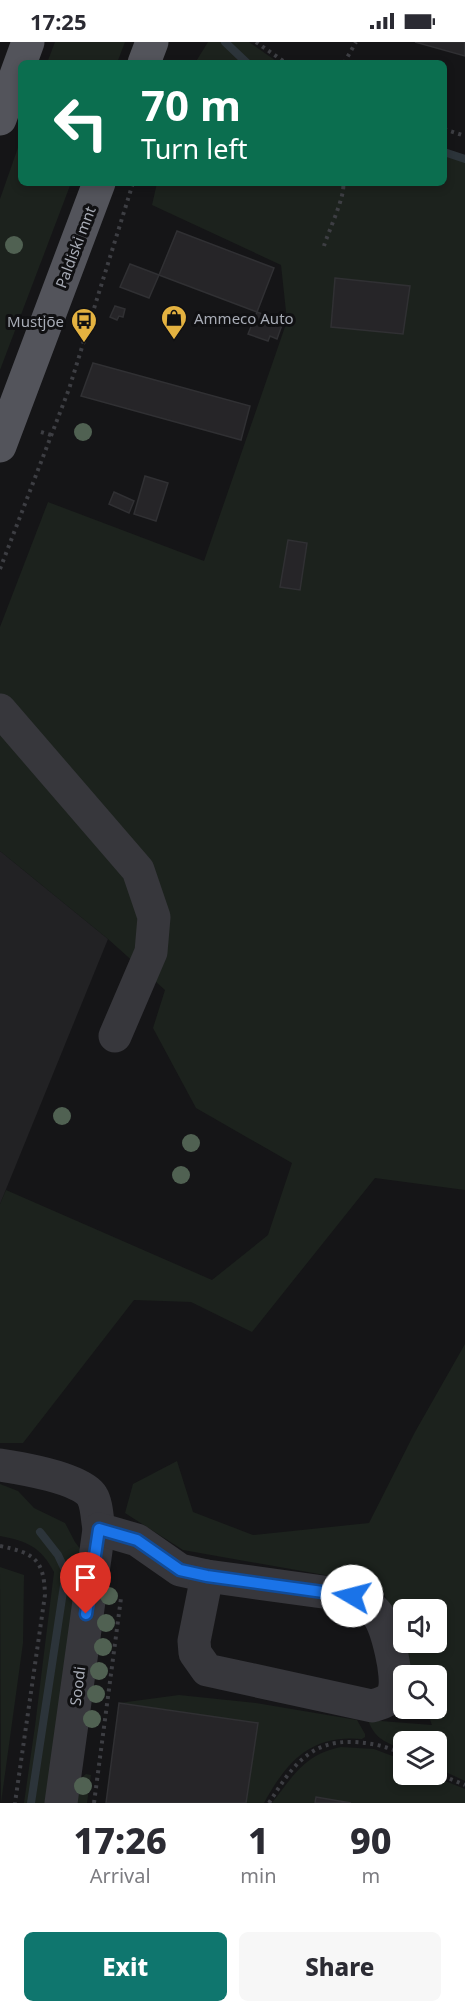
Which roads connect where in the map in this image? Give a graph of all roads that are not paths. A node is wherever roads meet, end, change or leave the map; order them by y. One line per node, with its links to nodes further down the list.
1 (28, 42): 3 (main road)
2 (152, 42): 4 (main road)
3 (21, 60)
4 (145, 60)
5 (18, 70): 6 (main road)
6 (0, 119)
7 (98, 186): 8 (main road, Paldiski mnt)
8 (0, 446)
9 (0, 710): 10 (street)
10 (115, 1036)
11 (0, 1465): 12 (street)
12 (99, 1529): 13 (street); 14 (street, Soodi)
13 (207, 1576): 13 (street)
14 (61, 1803)

